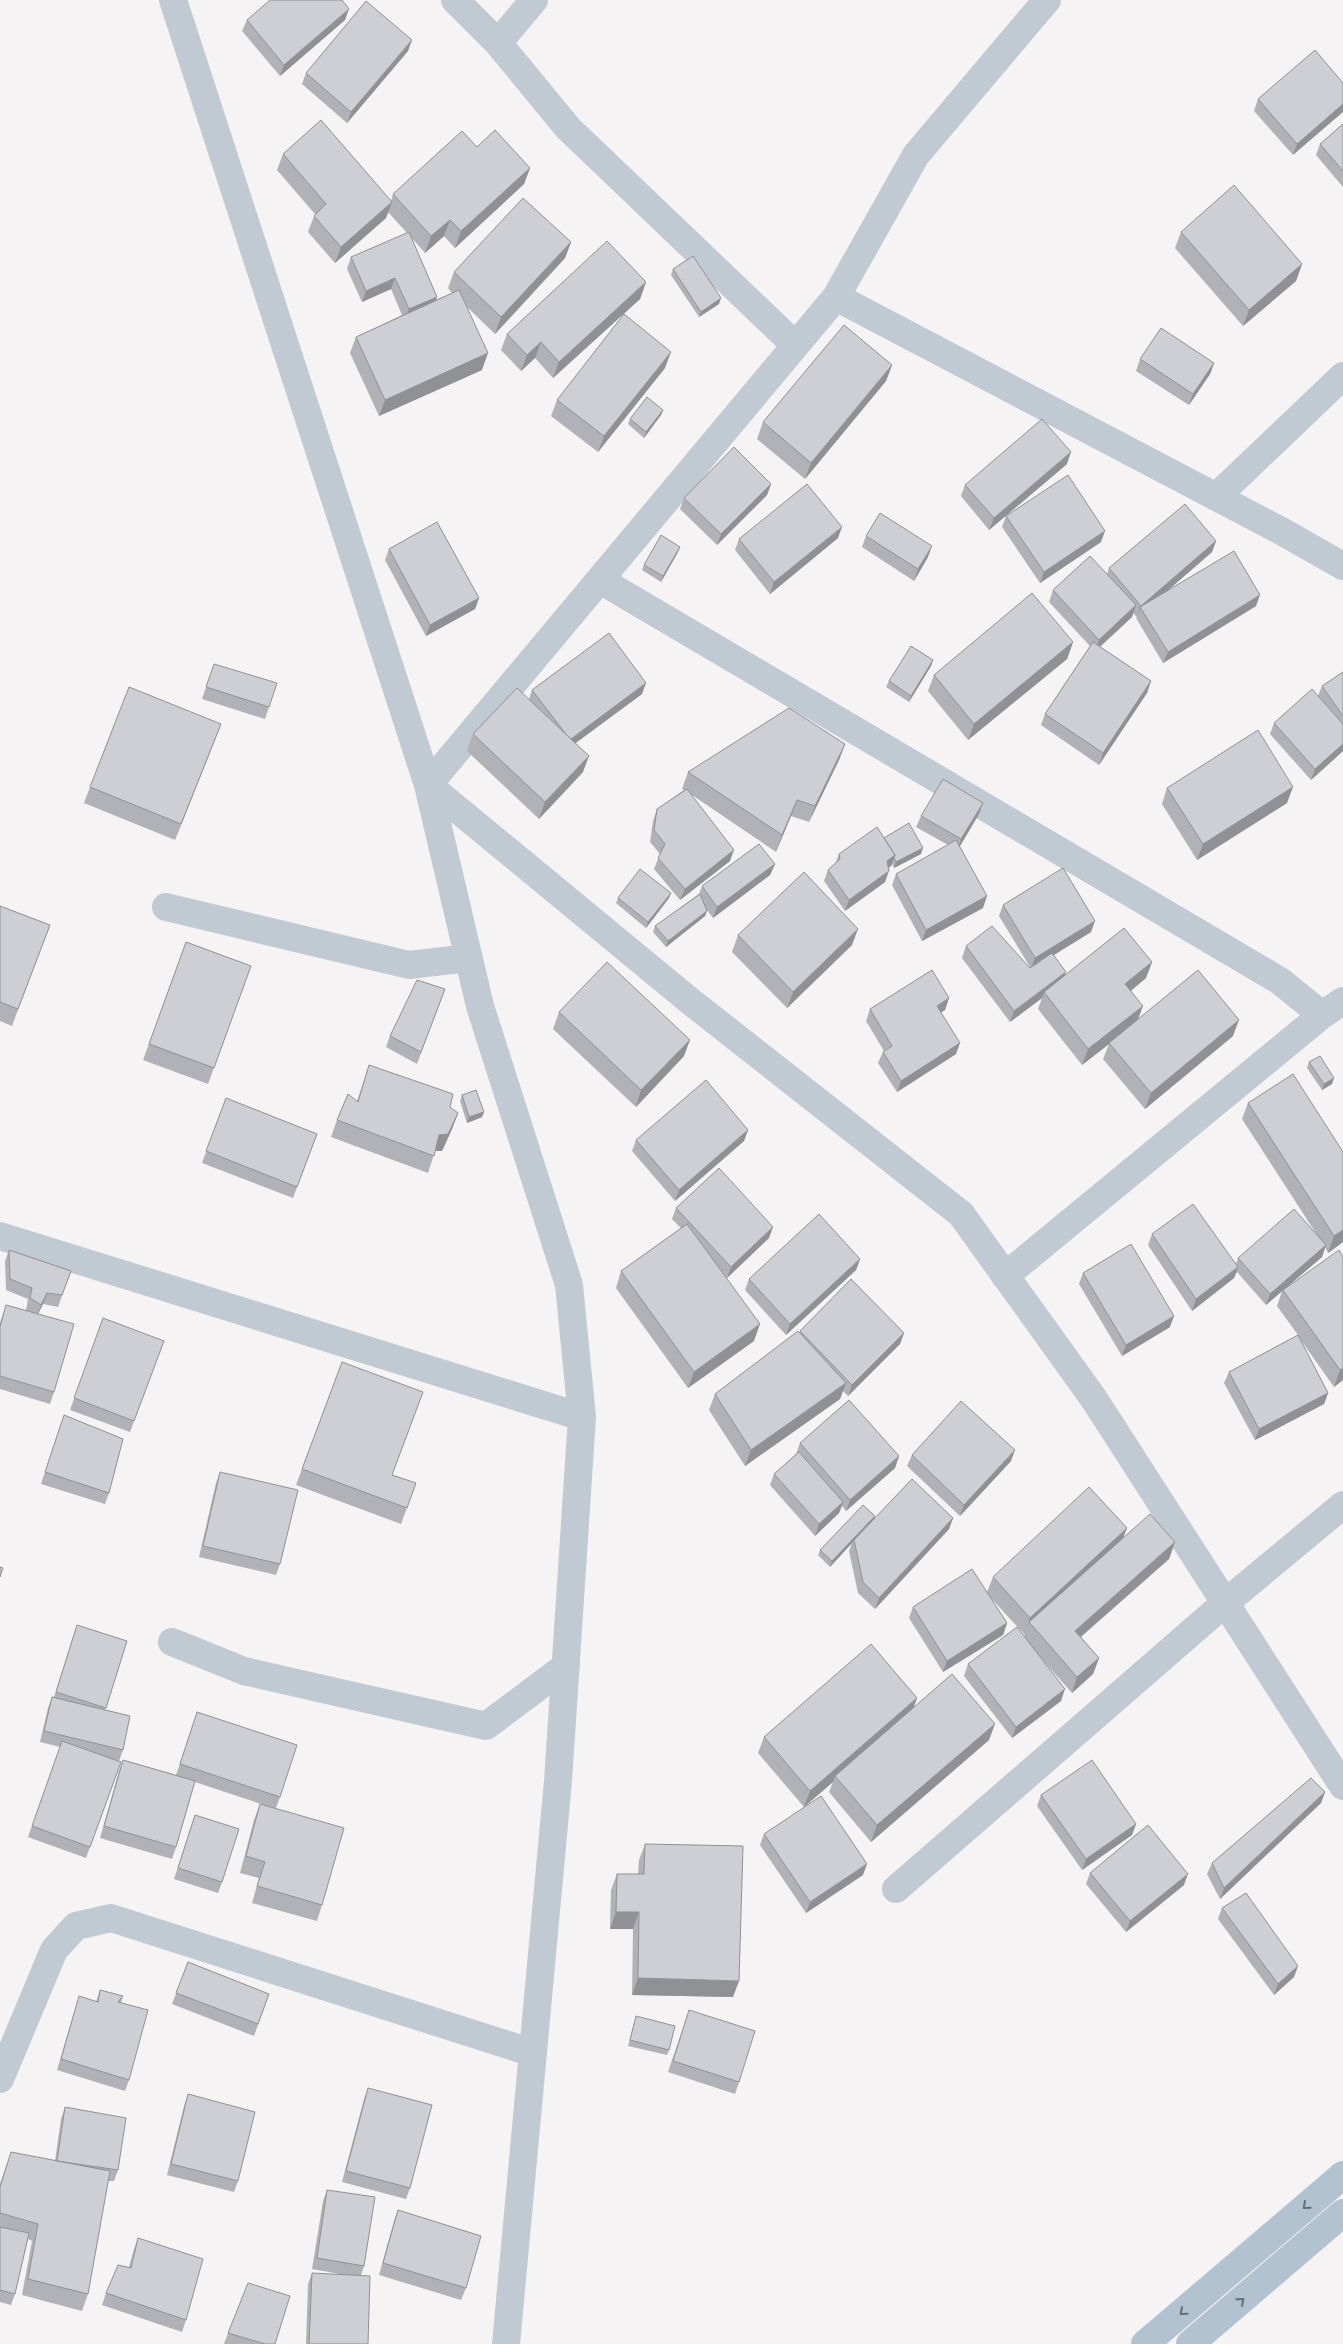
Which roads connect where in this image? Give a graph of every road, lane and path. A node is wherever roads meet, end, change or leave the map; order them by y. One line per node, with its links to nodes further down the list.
1 (173, 0): 12 (street)
2 (455, 0): 5 (street)
3 (534, 0): 5 (street)
4 (1047, 0): 6 (street)
5 (498, 43): 7 (street)
6 (836, 297): 7 (street); 9 (street)
7 (795, 345): 11 (street)
8 (1343, 376): 9 (street)
9 (1216, 497): 10 (street)
10 (1343, 566)
11 (600, 580): 12 (street); 15 (street)
12 (428, 785): 14 (street); 17 (street)
13 (166, 907): 14 (street)
14 (469, 958): 18 (street)
15 (1332, 1008): 17 (street)
16 (0, 1236): 18 (street)
17 (1005, 1276): 20 (street)
18 (582, 1417): 22 (street)
19 (1343, 1505): 20 (street)
20 (1225, 1603): 23 (street); 24 (street)
21 (172, 1642): 22 (street)
22 (566, 1666): 25 (street)
23 (1343, 1786)
24 (896, 1890)
25 (533, 2053): 26 (street); 29 (street)
26 (0, 2079)
27 (1343, 2175): 30 (main road, one-way to 30)
28 (1343, 2213): 31 (main road, one-way to 28)
29 (506, 2344)
30 (1145, 2344)
31 (1190, 2344)

